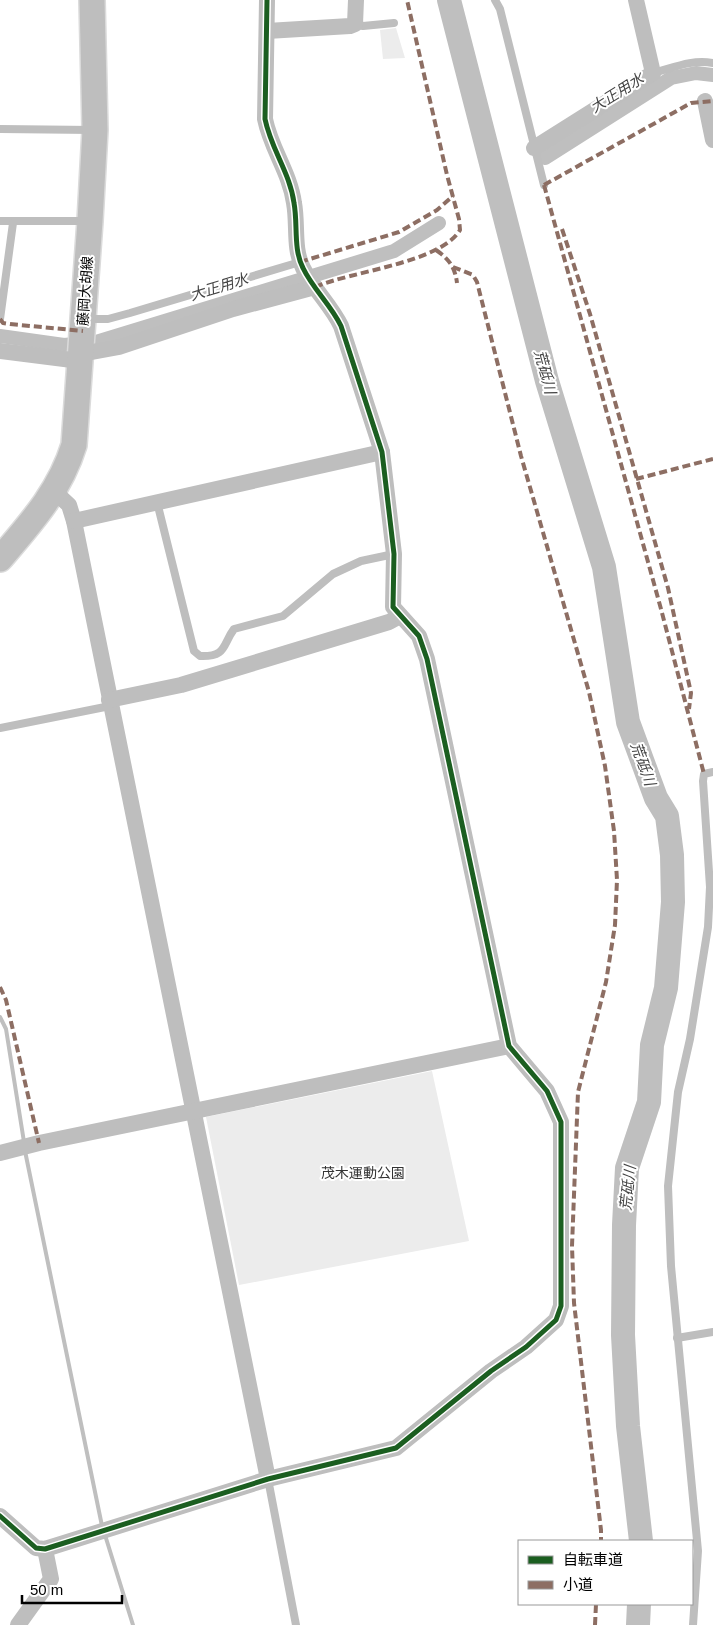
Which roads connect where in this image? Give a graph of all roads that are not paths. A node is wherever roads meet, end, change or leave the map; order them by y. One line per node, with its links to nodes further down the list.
1 (92, 0): 13 (main road, 藤岡大胡線)
2 (268, 0): 8 (street)
3 (356, 0): 7 (street)
4 (495, 0): 15 (lane)
5 (636, 0): 10 (street)
6 (394, 23): 7 (lane)
7 (355, 24): 8 (street)
8 (267, 31): 20 (street)
9 (713, 64): 10 (lane)
10 (653, 73): 15 (street)
11 (705, 101): 14 (street)
12 (0, 129): 13 (lane)
13 (95, 130): 18 (main road, 藤岡大胡線)
14 (713, 140)
15 (534, 148): 16 (lane)
16 (544, 185)
17 (0, 221): 19 (lane)
18 (90, 221): 19 (lane); 23 (main road, 藤岡大胡線)
19 (13, 222): 22 (lane)
20 (301, 264): 21 (street); 23 (lane)
21 (313, 285): 23 (street); 25 (street)
22 (0, 318)
23 (81, 344): 24 (street); 26 (main road, 藤岡大胡線)
24 (0, 351)
25 (382, 452): 27 (street); 29 (street)
26 (54, 491): 28 (street); 30 (main road, 藤岡大胡線)
27 (157, 502): 28 (street); 29 (lane)
28 (74, 521): 32 (street)
29 (394, 554): 31 (street)
30 (0, 559)
31 (400, 616): 32 (street); 35 (street)
32 (110, 703): 33 (lane); 36 (street)
33 (0, 728)
34 (713, 772): 39 (lane)
35 (509, 1046): 36 (street); 40 (street)
36 (194, 1112): 37 (street); 40 (street)
37 (0, 1153)
38 (713, 1332): 39 (lane)
39 (677, 1338): 45 (lane)
40 (268, 1479): 42 (street); 44 (lane)
41 (0, 1516): 42 (street)
42 (45, 1549): 43 (street)
43 (18, 1625)
44 (296, 1625)
45 (692, 1625)

